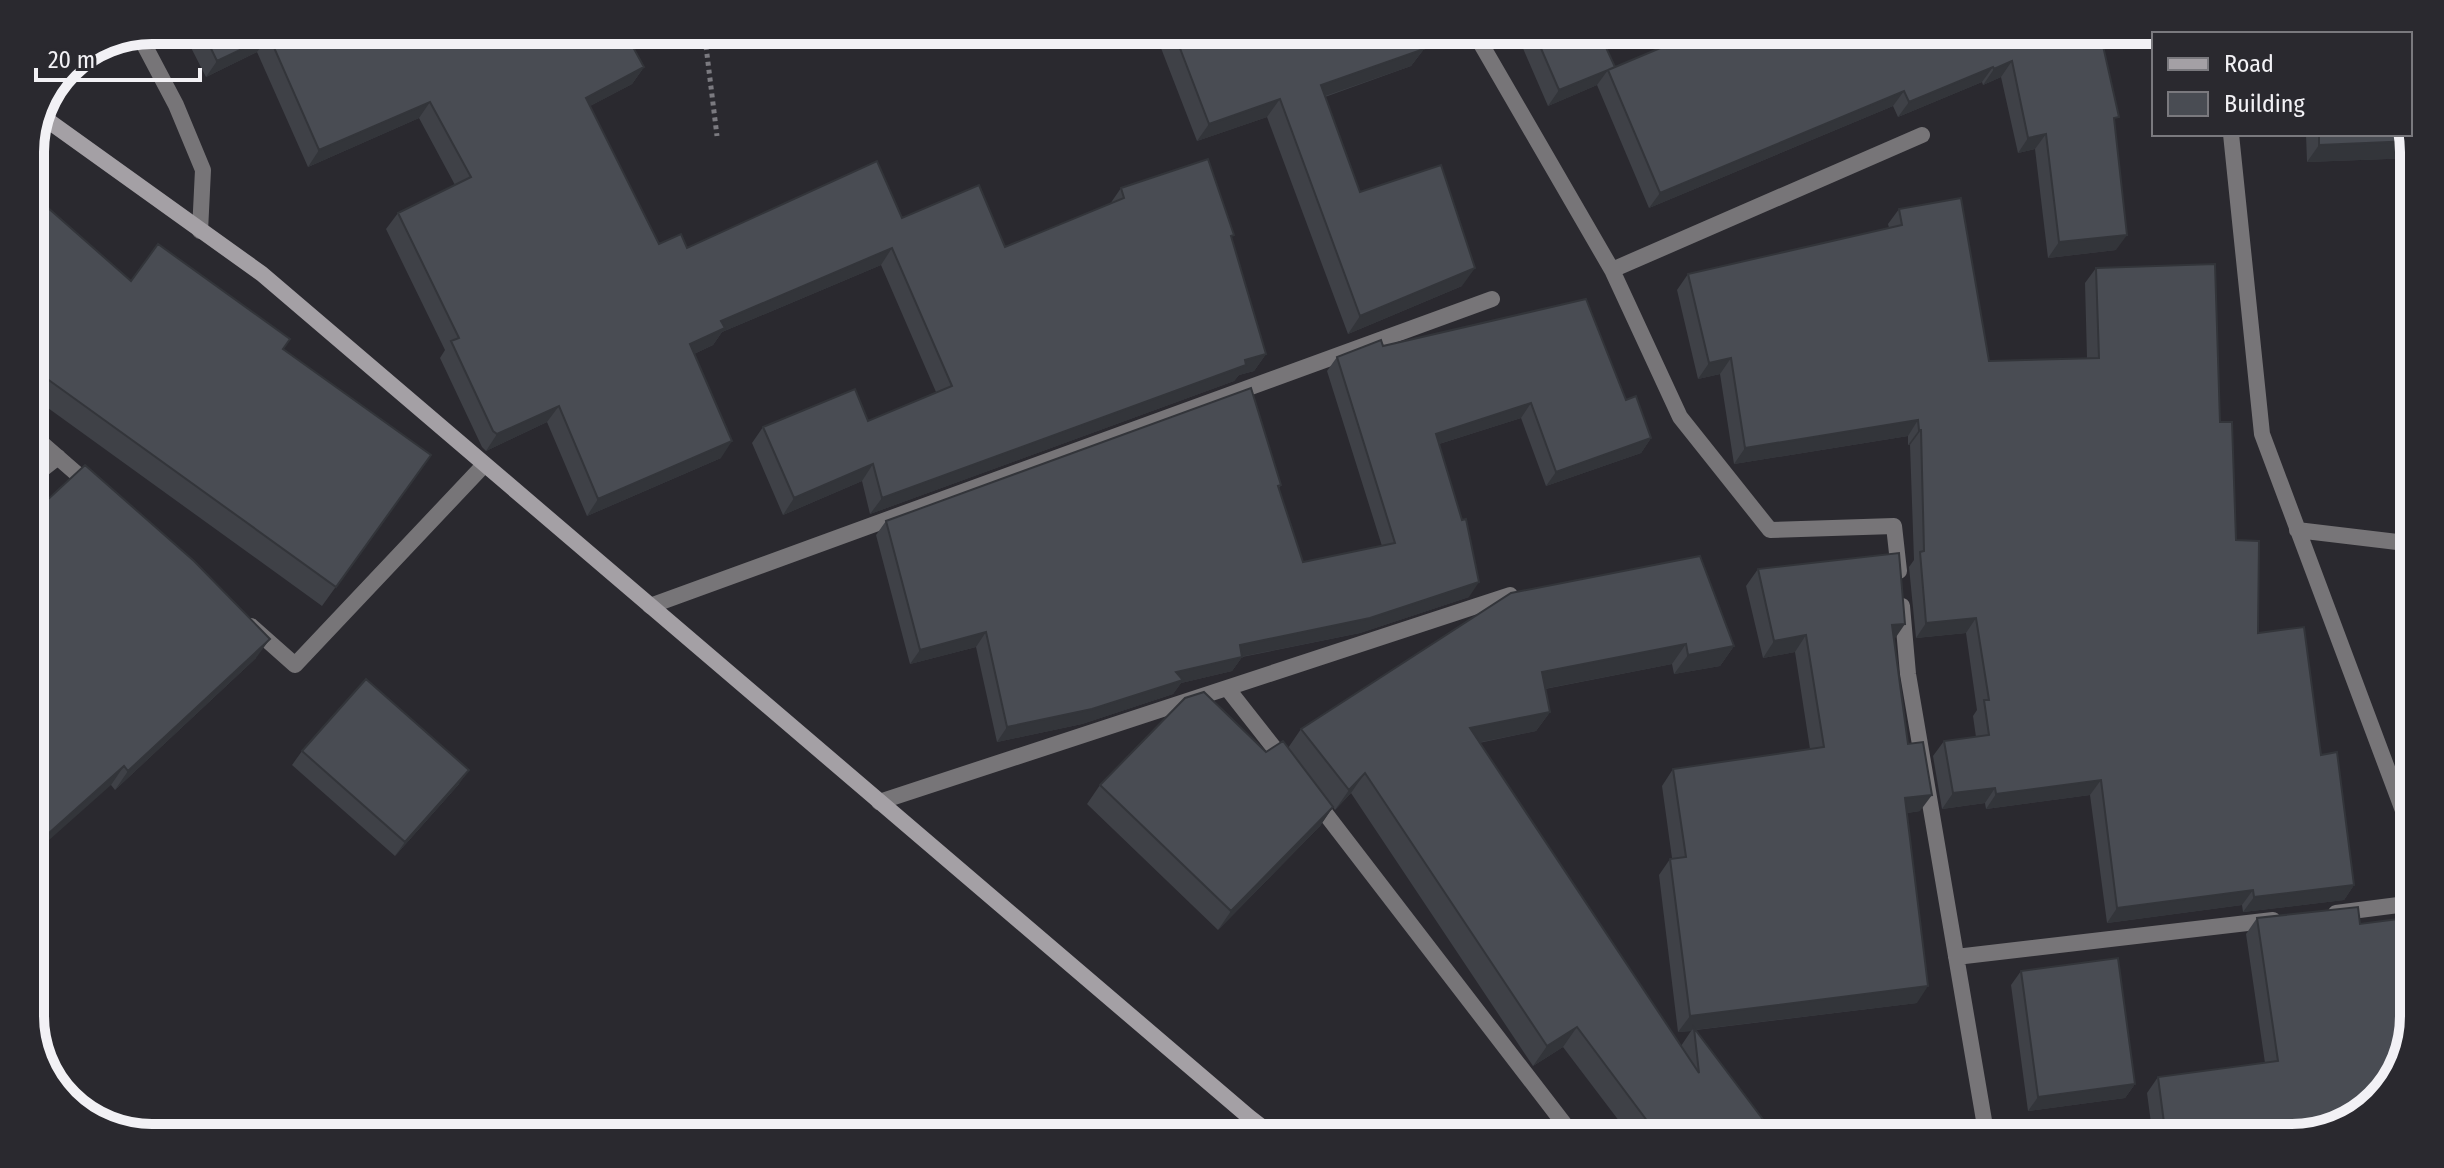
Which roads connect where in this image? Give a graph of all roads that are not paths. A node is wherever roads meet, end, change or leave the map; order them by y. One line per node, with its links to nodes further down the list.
1 (1481, 44): 7 (street)
2 (144, 45): 6 (street)
3 (49, 121): 6 (street)
4 (1922, 135): 7 (street)
5 (2231, 136): 14 (street)
6 (200, 231): 11 (street)
7 (1612, 270): 25 (street)
8 (1492, 299): 17 (street)
9 (44, 445): 10 (street)
10 (58, 457): 12 (street); 13 (street)
11 (484, 465): 17 (street); 18 (street)
12 (44, 468)
13 (105, 499)
14 (2297, 530): 15 (street); 21 (street)
15 (2400, 542)
16 (1510, 595): 19 (street)
17 (650, 606): 20 (street)
18 (236, 613)
19 (1227, 688): 20 (street); 27 (street)
20 (879, 802): 26 (street)
21 (2400, 803)
22 (2400, 905): 23 (street)
23 (2319, 915)
24 (2288, 918): 25 (street)
25 (1956, 957): 28 (street)
26 (1258, 1124)
27 (1564, 1124)
28 (1985, 1124)

